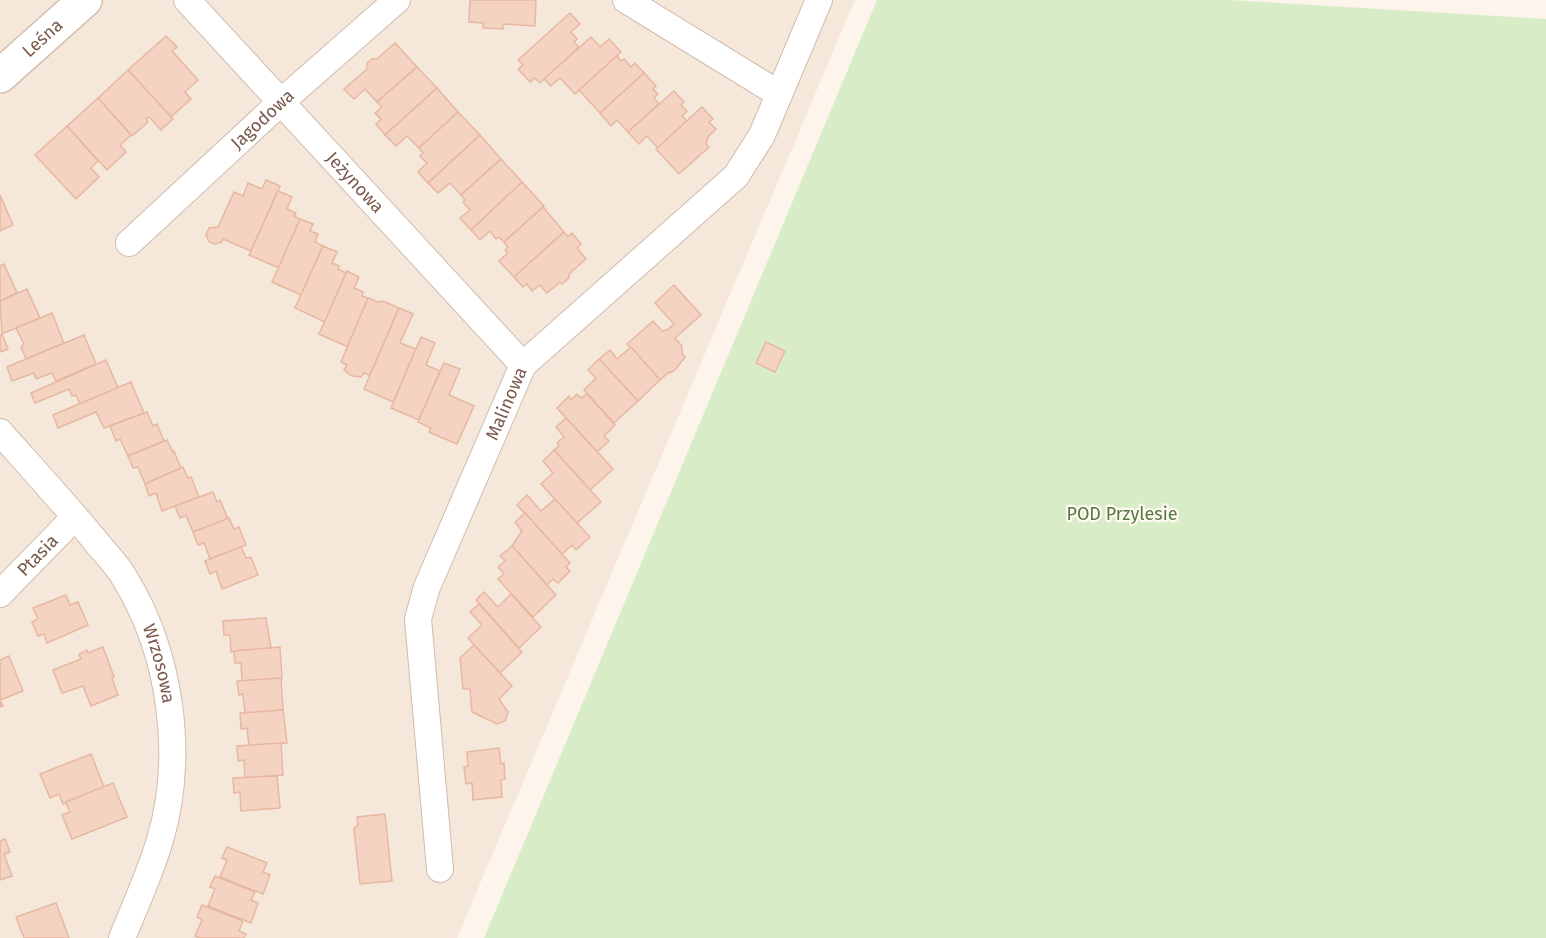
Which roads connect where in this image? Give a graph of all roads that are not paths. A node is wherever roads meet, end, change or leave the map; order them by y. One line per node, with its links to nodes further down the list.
1 (85, 0): 6 (street, Leśna)
2 (187, 0): 8 (street, Jeżynowa)
3 (397, 0): 8 (street, Jagodowa)
4 (626, 0): 7 (street)
5 (819, 0): 7 (street, Malinowa)
6 (0, 76)
7 (779, 93): 10 (street, Malinowa)
8 (281, 102): 9 (street, Jagodowa); 10 (street, Jeżynowa)
9 (129, 243)
10 (523, 365): 14 (street, Malinowa)
11 (0, 432): 12 (street, Wrzosowa)
12 (75, 517): 13 (street, Ptasia); 15 (street, Wrzosowa)
13 (0, 594)
14 (440, 869)
15 (122, 938)

